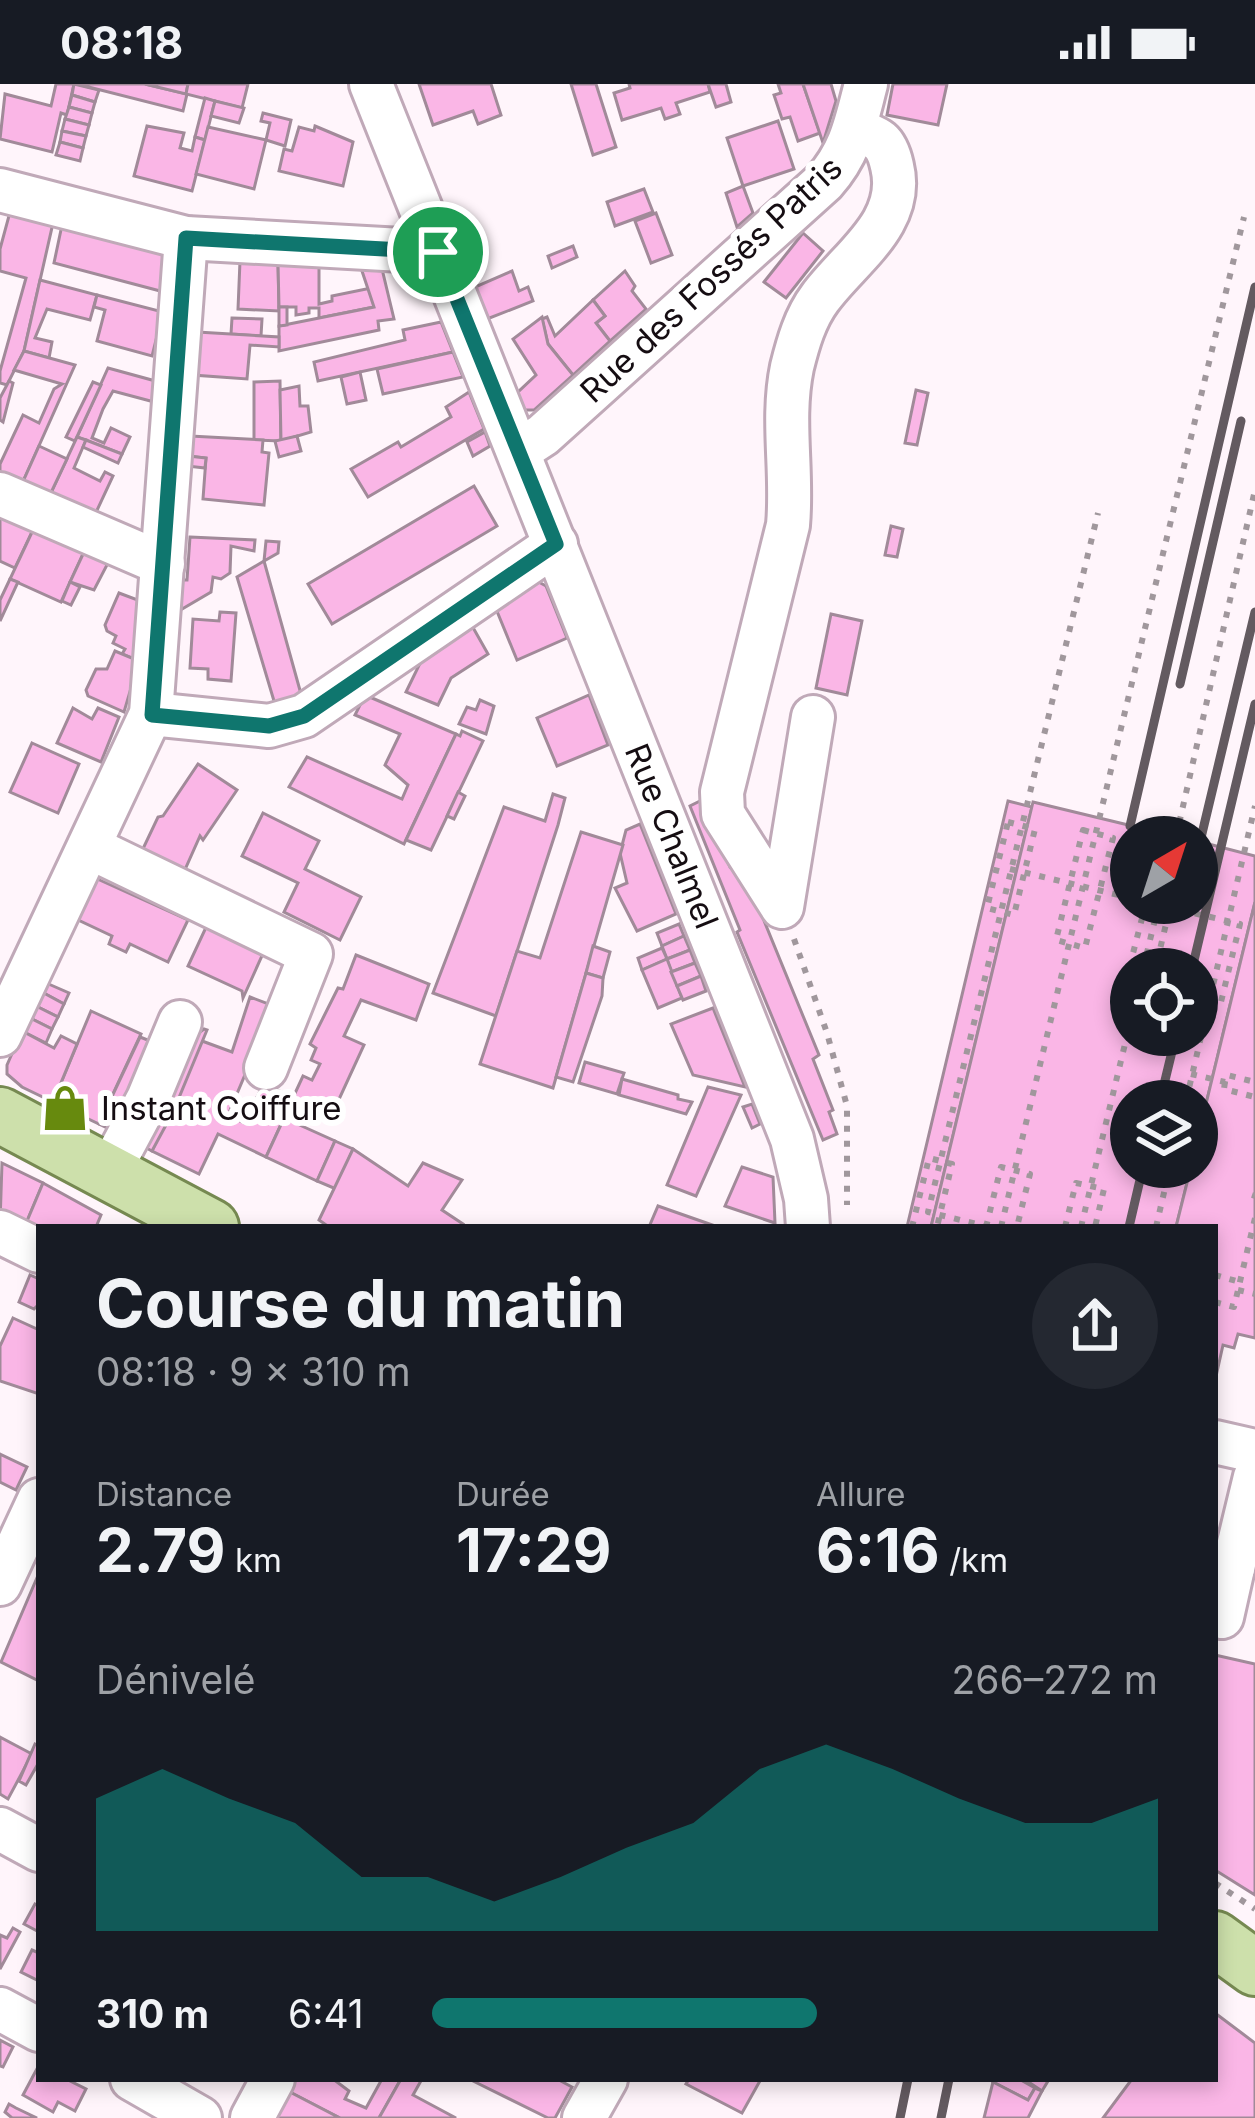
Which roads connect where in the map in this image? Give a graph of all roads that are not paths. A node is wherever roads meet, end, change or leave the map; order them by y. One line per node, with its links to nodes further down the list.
1 (371, 84): 6 (street, Rue Chalmel)
2 (866, 84): 3 (street, Rue des Fossés Patris)
3 (855, 129): 7 (street, Rue des Fossés Patris); 12 (street)
4 (0, 190): 5 (street)
5 (186, 238): 6 (street); 10 (street)
6 (438, 252): 7 (street, Rue Chalmel)
7 (520, 450): 9 (street, Rue Chalmel)
8 (0, 494): 10 (street)
9 (556, 544): 11 (street); 20 (street, Rue Chalmel)
10 (163, 564): 11 (street)
11 (152, 715): 13 (street)
12 (813, 717)
13 (89, 847): 15 (street); 16 (street)
14 (179, 1022): 18 (street)
15 (0, 1035)
16 (266, 1068)
17 (5, 1130): 18 (main road)
18 (110, 1171): 19 (main road)
19 (182, 1220)
20 (808, 1224)
21 (0, 1232): 22 (street)
22 (36, 1250)
23 (1218, 1443): 24 (street)
24 (1255, 1451)
25 (1255, 1477): 27 (street)
26 (36, 1506): 28 (street)
27 (1224, 1566): 29 (street)
28 (0, 1584)
29 (1222, 1617)
30 (0, 1829): 31 (street)
31 (36, 1848)
32 (1218, 1941): 33 (main road)
33 (1255, 1968)
34 (0, 2009): 35 (street)
35 (36, 2028)
36 (137, 2082): 39 (street)
37 (271, 2082): 40 (street)
38 (604, 2082): 41 (street)
39 (200, 2118)
40 (252, 2118)
41 (584, 2118)

